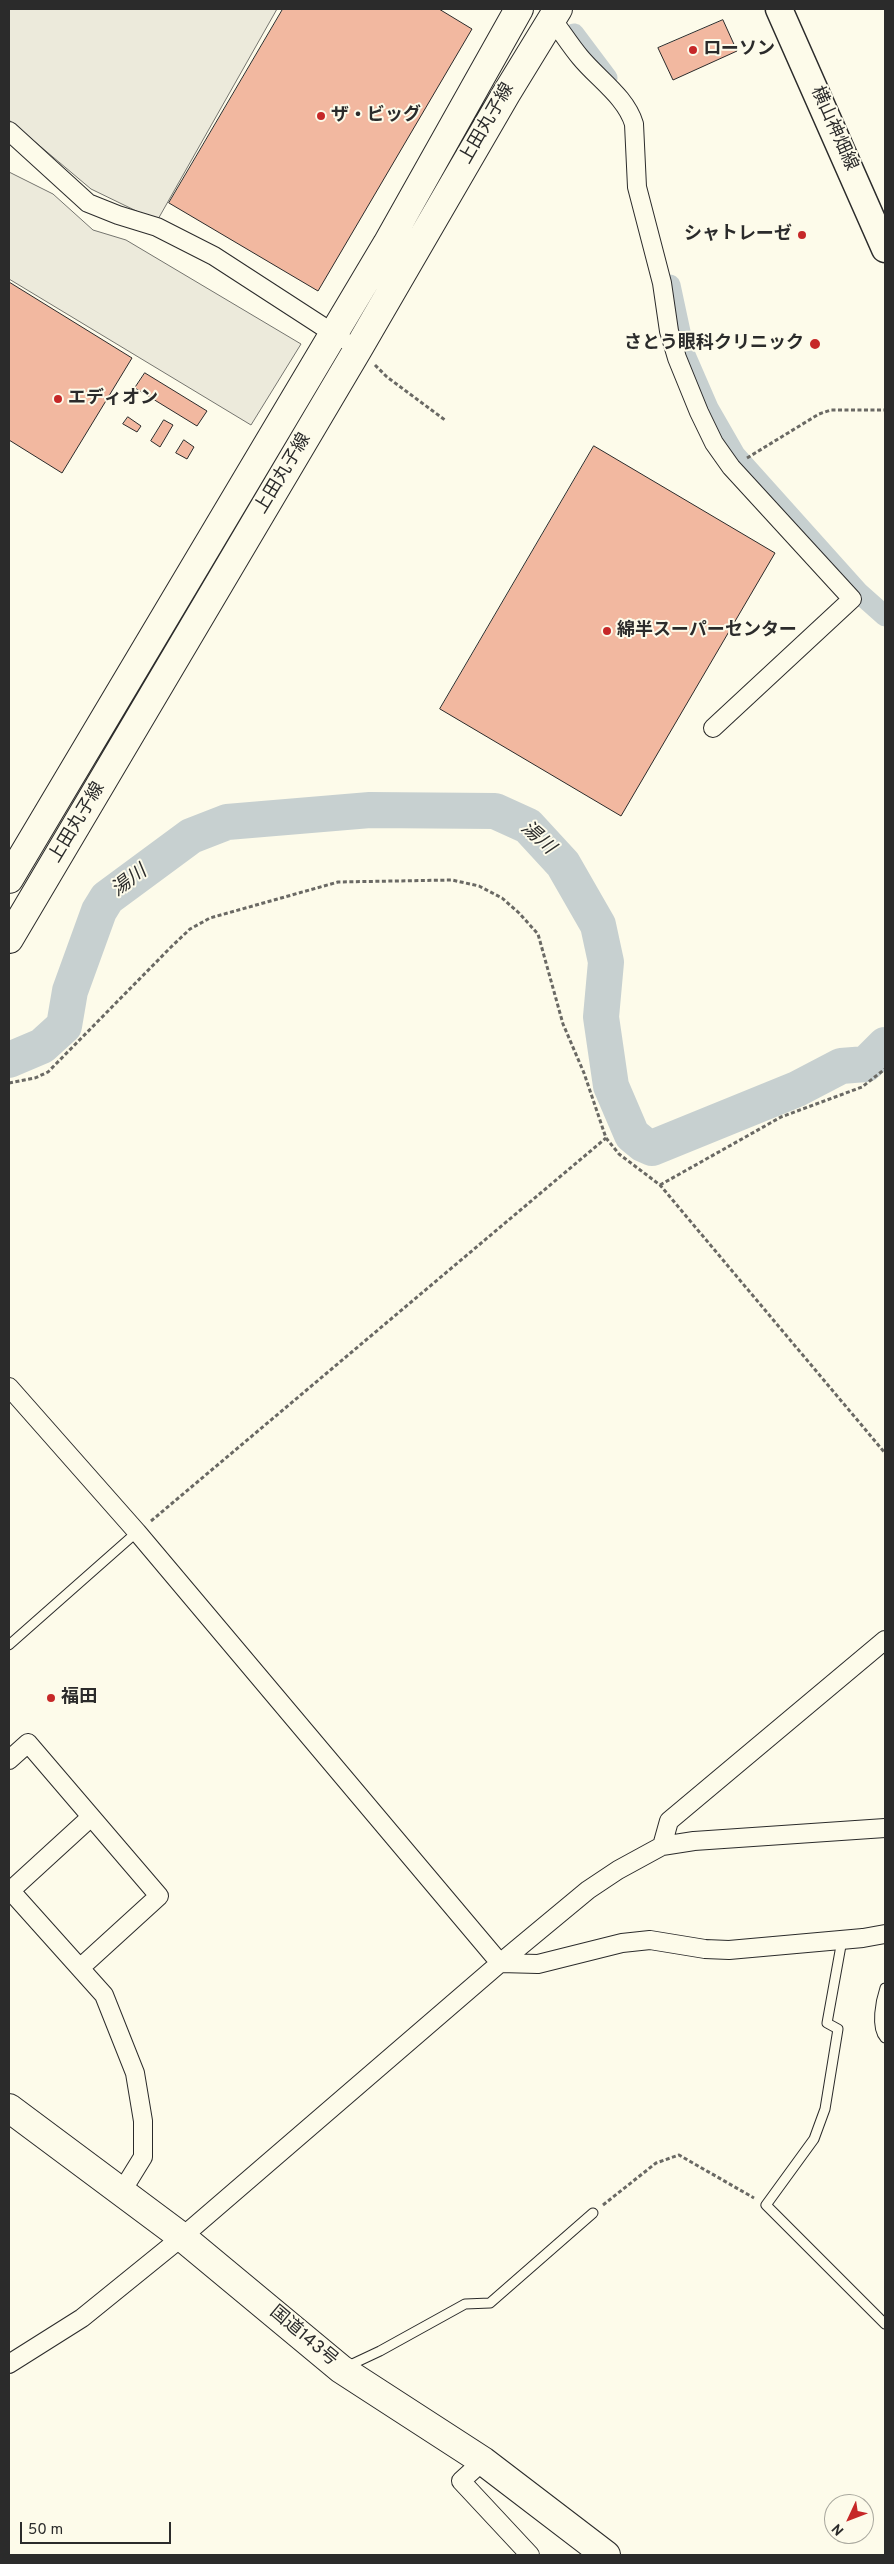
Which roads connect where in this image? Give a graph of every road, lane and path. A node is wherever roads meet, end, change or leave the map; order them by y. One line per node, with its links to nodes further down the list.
1 (519, 9): 6 (main road, 上田丸子線)
2 (779, 9): 5 (street, 横山神畑線)
3 (555, 14): 7 (main road, 上田丸子線); 11 (street)
4 (9, 131): 6 (street)
5 (885, 249)
6 (334, 333): 7 (street); 12 (main road, 上田丸子線)
7 (358, 349): 9 (path); 13 (main road, 上田丸子線)
8 (885, 410): 10 (path)
9 (445, 420)
10 (745, 459)
11 (713, 728)
12 (9, 880)
13 (9, 939)
14 (885, 1069): 17 (path)
15 (9, 1084): 16 (path)
16 (606, 1138): 17 (path); 20 (path)
17 (660, 1185): 19 (path)
18 (9, 1387): 20 (street)
19 (885, 1453)
20 (137, 1532): 22 (lane); 30 (street)
21 (885, 1640): 26 (street)
22 (9, 1645)
23 (9, 1760): 24 (street)
24 (91, 1817): 27 (street); 31 (street)
25 (885, 1828): 26 (street)
26 (662, 1846): 30 (street)
27 (9, 1891): 31 (street)
28 (885, 1934): 29 (street)
29 (842, 1940): 30 (street); 36 (lane)
30 (500, 1963): 38 (street)
31 (80, 1968): 35 (street)
32 (885, 1988): 33 (lane)
33 (885, 2038)
34 (9, 2108): 35 (main road, 国道143号)
35 (122, 2191): 38 (main road, 国道143号)
36 (766, 2205): 37 (path); 39 (lane)
37 (593, 2213): 41 (lane)
38 (182, 2237): 40 (street); 41 (main road, 国道143号)
39 (885, 2324)
40 (9, 2364)
41 (341, 2369): 42 (main road, 国道143号)
42 (482, 2461): 43 (street); 44 (main road, 国道143号)
43 (530, 2555)
44 (606, 2555)

